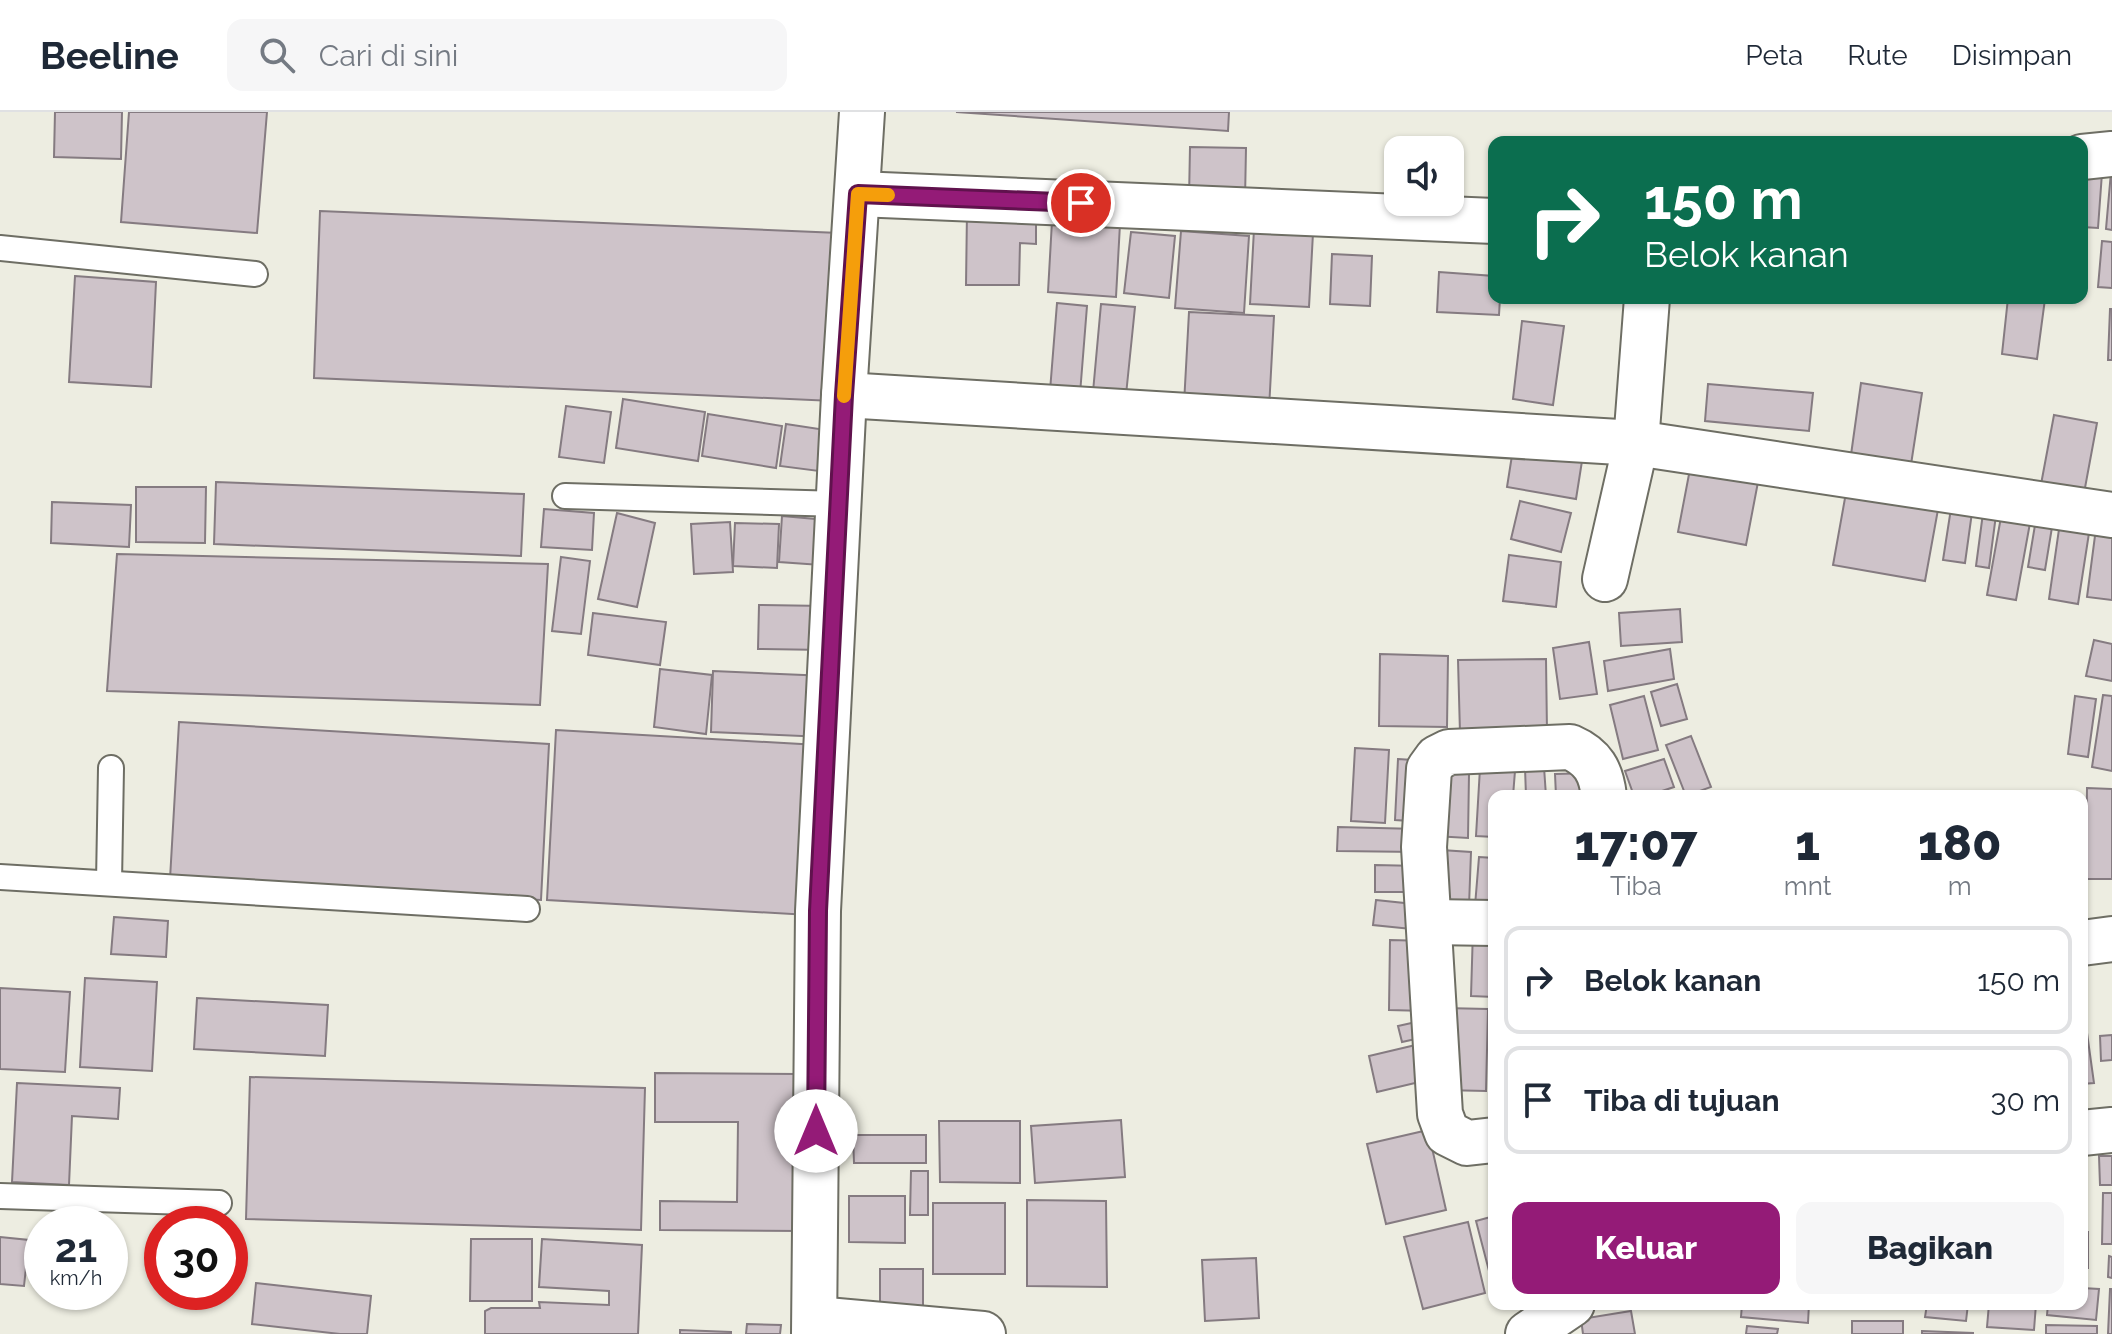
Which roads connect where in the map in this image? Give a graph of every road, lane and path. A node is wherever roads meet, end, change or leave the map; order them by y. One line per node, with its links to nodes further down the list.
1 (862, 112): 4 (street)
2 (2112, 154): 3 (street)
3 (2088, 156)
4 (858, 194): 5 (street); 9 (street)
5 (1488, 221)
6 (0, 248): 7 (lane)
7 (255, 274)
8 (1647, 304): 10 (street)
9 (844, 395): 10 (street); 12 (street)
10 (1636, 443): 13 (street); 14 (street)
11 (565, 496): 12 (lane)
12 (840, 504): 30 (street)
13 (2112, 515)
14 (1605, 579)
15 (111, 768): 18 (lane)
16 (1602, 790): 20 (street)
17 (0, 877): 18 (lane)
18 (109, 882): 19 (lane)
19 (527, 909)
20 (1430, 922): 21 (street); 26 (street)
21 (1488, 923)
22 (2112, 939): 23 (street)
23 (2088, 942)
24 (2112, 1130): 25 (street)
25 (2088, 1132)
26 (1488, 1141)
27 (0, 1196): 28 (lane)
28 (219, 1203)
29 (1563, 1310): 32 (street)
30 (814, 1327): 31 (street)
31 (983, 1334)
32 (1528, 1334)

